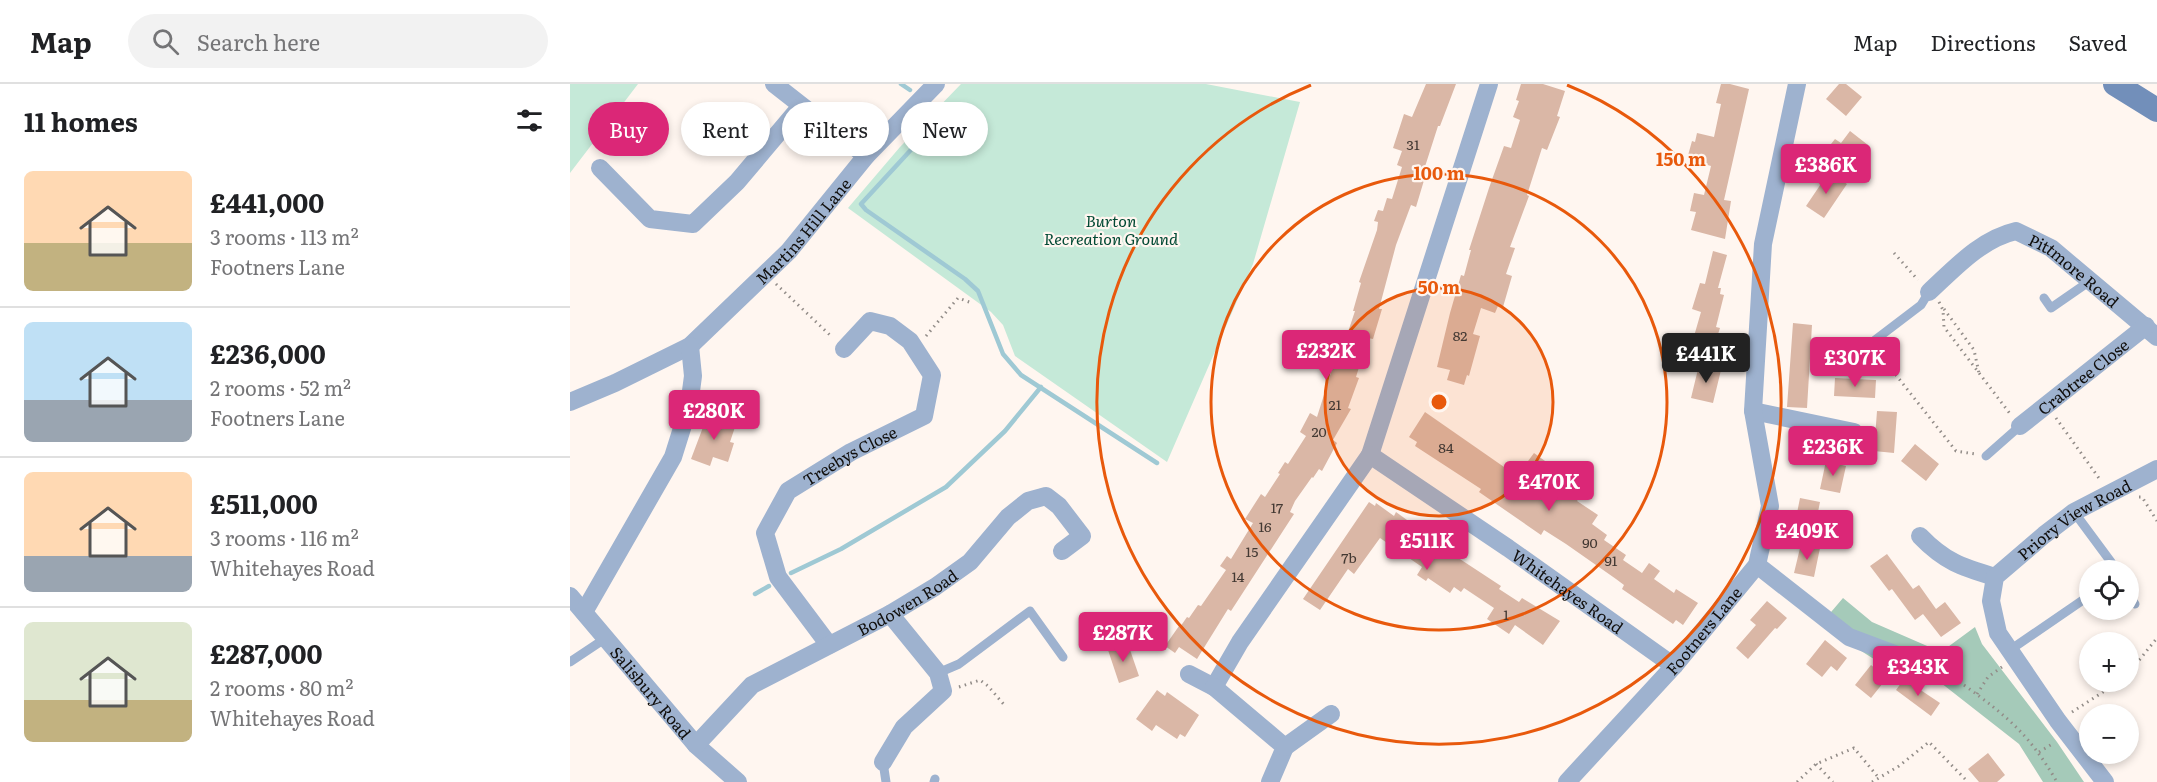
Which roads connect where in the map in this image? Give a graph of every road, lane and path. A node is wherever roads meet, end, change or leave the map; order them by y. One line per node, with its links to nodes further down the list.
1 (774, 84): 6 (street)
2 (936, 84): 9 (street, Martins Hill Lane)
3 (1490, 84): 29 (street)
4 (1797, 84): 26 (street, Footners Lane)
5 (2115, 84): 7 (main road)
6 (796, 102)
7 (2157, 111)
8 (782, 128): 11 (street)
9 (889, 132)
10 (866, 156): 13 (street, Martins Hill Lane)
11 (600, 168)
12 (1894, 253): 15 (path)
13 (765, 274): 20 (street, Martins Hill Lane); 22 (path)
14 (2090, 281): 15 (street, Pittmore Road); 16 (lane); 18 (street, Pittmore Road)
15 (1935, 298): 19 (lane); 23 (path); 23 (path)
16 (2044, 298)
17 (972, 303): 21 (path)
18 (2151, 332): 25 (street, Crabtree Close)
19 (1875, 340): 30 (path)
20 (690, 346): 24 (street, Martins Hill Lane); 42 (street)
21 (915, 348): 22 (street, Treebys Close); 46 (street, Treebys Close)
22 (844, 349)
23 (1979, 373): 27 (path)
24 (570, 402)
25 (2047, 404): 27 (street, Crabtree Close); 32 (path)
26 (1753, 411): 28 (street); 38 (street, Footners Lane)
27 (2020, 426): 30 (lane)
28 (1854, 432)
29 (1370, 455): 51 (street, Whitehayes Road); 55 (street)
30 (1986, 456)
31 (2157, 470): 32 (street, Priory View Road)
32 (2110, 493): 33 (street, Priory View Road); 34 (path)
33 (2074, 512): 37 (lane); 39 (street, Priory View Road)
34 (2157, 521)
35 (1920, 536): 39 (street)
36 (1062, 550): 43 (street, Bodowen Road)
37 (2110, 560)
38 (1757, 565): 51 (street, Footners Lane); 54 (street)
39 (1995, 578): 47 (street)
40 (570, 596): 42 (street, Salisbury Road)
41 (2079, 604): 47 (lane)
42 (584, 612): 44 (street, Salisbury Road)
43 (890, 614): 46 (street, Bodowen Road); 52 (street)
44 (606, 638): 50 (lane); 61 (street, Salisbury Road)
45 (2157, 638): 49 (path)
46 (829, 645): 61 (street, Bodowen Road)
47 (2013, 654): 60 (street); 74 (path)
48 (1063, 657): 52 (lane)
49 (2139, 660)
50 (570, 662)
51 (1674, 666): 69 (street, Footners Lane)
52 (938, 673): 56 (street)
53 (1190, 674): 55 (street)
54 (1953, 676)
55 (1214, 687): 62 (street)
56 (943, 691): 58 (path); 63 (street)
57 (2103, 692): 60 (path)
58 (1006, 707)
59 (1331, 714): 62 (street)
60 (2058, 721): 75 (street)
61 (696, 745): 66 (street, Salisbury Road)
62 (1284, 747): 68 (street)
63 (883, 762): 67 (lane)
64 (1816, 764): 65 (path); 70 (path); 71 (path)
65 (1878, 777): 72 (path); 73 (path)
66 (738, 782)
67 (886, 782)
68 (1270, 782)
69 (1567, 782)
70 (1797, 782)
71 (1833, 782)
72 (1872, 782)
73 (1968, 782)
74 (2057, 782)
75 (2105, 782)

